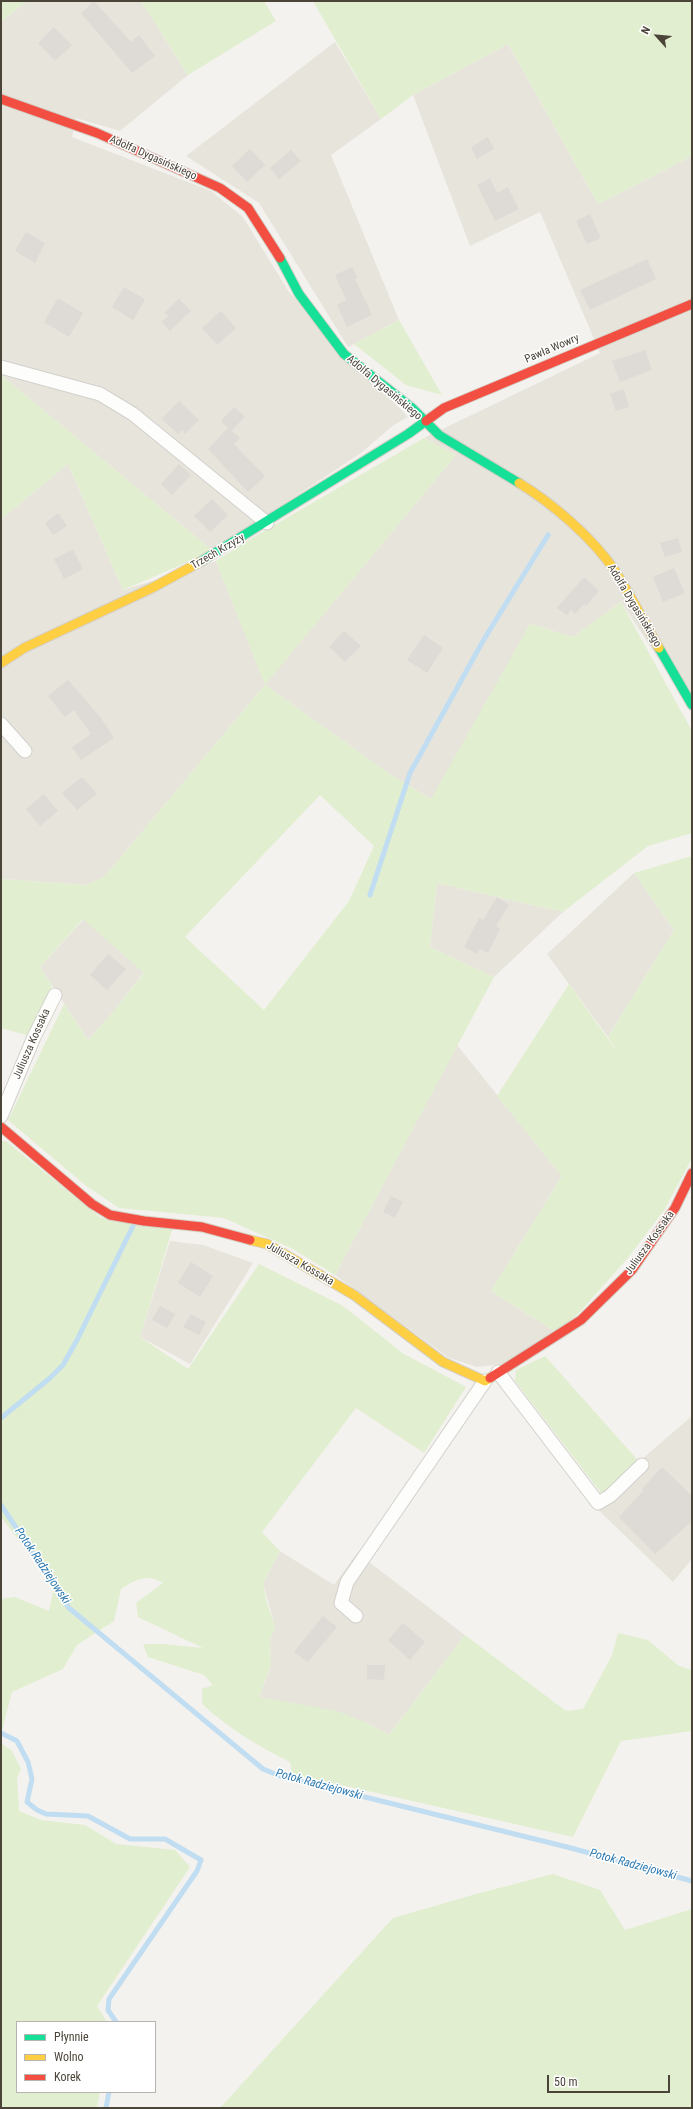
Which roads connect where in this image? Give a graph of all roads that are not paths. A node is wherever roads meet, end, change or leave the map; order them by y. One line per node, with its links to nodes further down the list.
1 (1, 99): 4 (street, Adolfa Dygasińskiego)
2 (692, 304): 4 (street, Pawła Wowry)
3 (1, 367): 5 (street)
4 (425, 422): 5 (street, Trzech Krzyży); 7 (street, Adolfa Dygasińskiego)
5 (267, 523): 6 (street, Trzech Krzyży)
6 (1, 663)
7 (692, 705)
8 (1, 724): 9 (street)
9 (25, 751)
10 (55, 994): 11 (street, Juliusza Kossaka)
11 (1, 1116)
12 (1, 1127): 15 (street, Juliusza Kossaka)
13 (692, 1173): 14 (street, Juliusza Kossaka)
14 (498, 1372): 15 (street, Juliusza Kossaka); 16 (street)
15 (485, 1381): 17 (street, Juliusza Kossaka)
16 (642, 1465)
17 (356, 1616)

